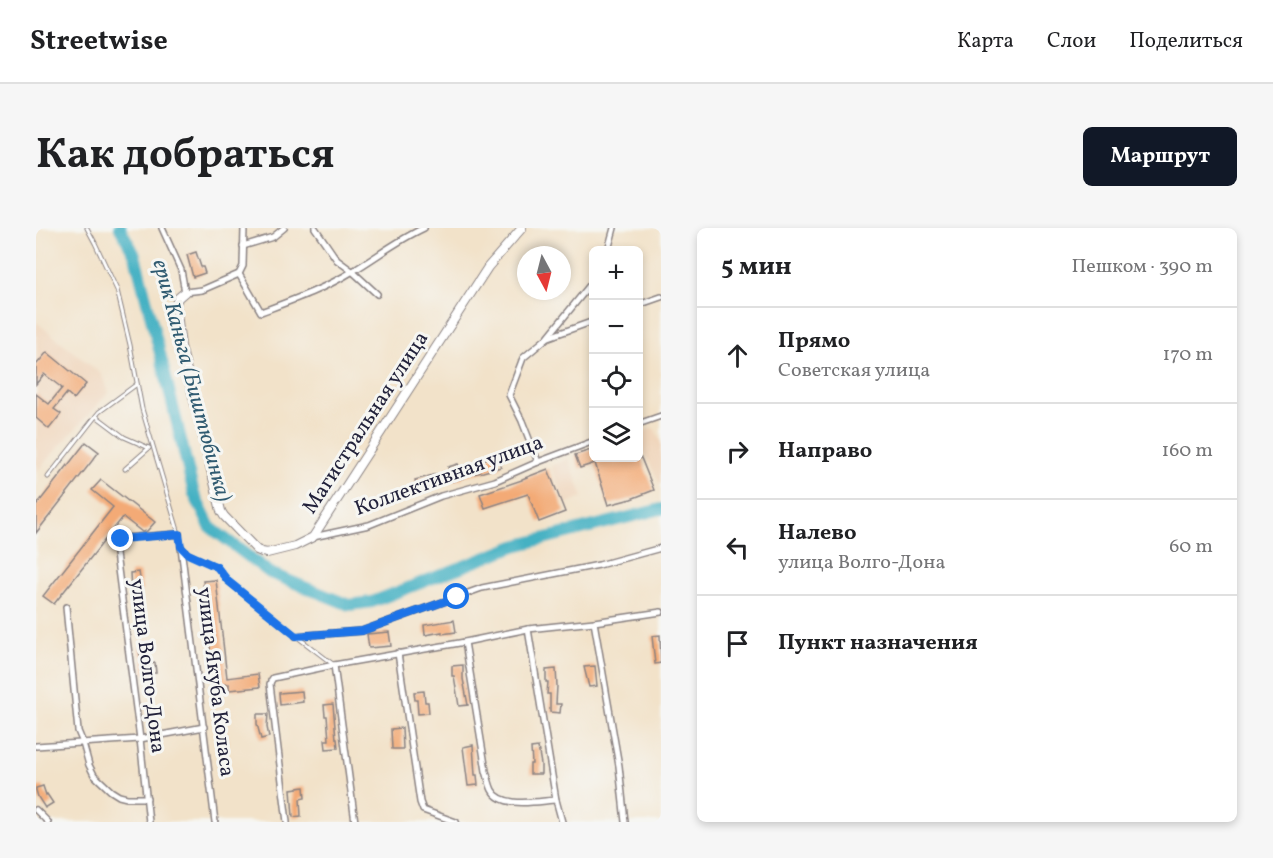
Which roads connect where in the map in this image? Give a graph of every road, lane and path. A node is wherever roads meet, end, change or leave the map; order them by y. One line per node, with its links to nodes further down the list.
1 (87, 228): 20 (lane)
2 (162, 228): 14 (street)
3 (244, 228): 9 (street)
4 (284, 228): 9 (street)
5 (315, 228): 11 (street)
6 (424, 228): 11 (street)
7 (522, 228): 30 (street, Магистральная улица)
8 (614, 228): 10 (street)
9 (243, 246): 12 (street)
10 (609, 246)
11 (352, 271): 12 (street); 15 (street)
12 (239, 274): 14 (street)
13 (589, 286): 19 (street)
14 (185, 292): 30 (street, Магистральная улица)
15 (377, 294)
16 (661, 297): 17 (street)
17 (643, 304)
18 (589, 323): 19 (street)
19 (547, 338): 26 (street)
20 (137, 384): 21 (lane); 25 (lane)
21 (96, 416): 25 (lane); 28 (lane)
22 (661, 416): 23 (street)
23 (643, 423)
24 (589, 443): 26 (street, Коллективная улица)
25 (151, 447): 27 (lane); 29 (lane)
26 (538, 462): 30 (street, Коллективная улица)
27 (125, 469)
28 (48, 477)
29 (179, 534): 31 (lane); 42 (street, улица Волго-Дона)
30 (314, 537)
31 (181, 547): 37 (lane); 41 (street, улица Якуба Коласа)
32 (661, 548): 37 (street)
33 (66, 607): 43 (street)
34 (661, 612): 35 (street)
35 (594, 622): 36 (street); 55 (street)
36 (528, 629): 38 (street); 46 (street)
37 (296, 636): 40 (lane)
38 (465, 642): 39 (street); 46 (street)
39 (398, 653): 40 (street); 53 (street)
40 (334, 665): 51 (street); 52 (street)
41 (204, 727): 42 (street); 50 (street, улица Якуба Коласа)
42 (140, 738): 43 (street); 45 (street, улица Волго-Дона)
43 (83, 743): 44 (street); 45 (street)
44 (36, 746)
45 (147, 798): 49 (street, улица Волго-Дона)
46 (556, 800): 54 (street)
47 (36, 810): 48 (street)
48 (48, 822)
49 (149, 822)
50 (215, 822)
51 (287, 822)
52 (355, 822)
53 (456, 822)
54 (562, 822)
55 (625, 822)

